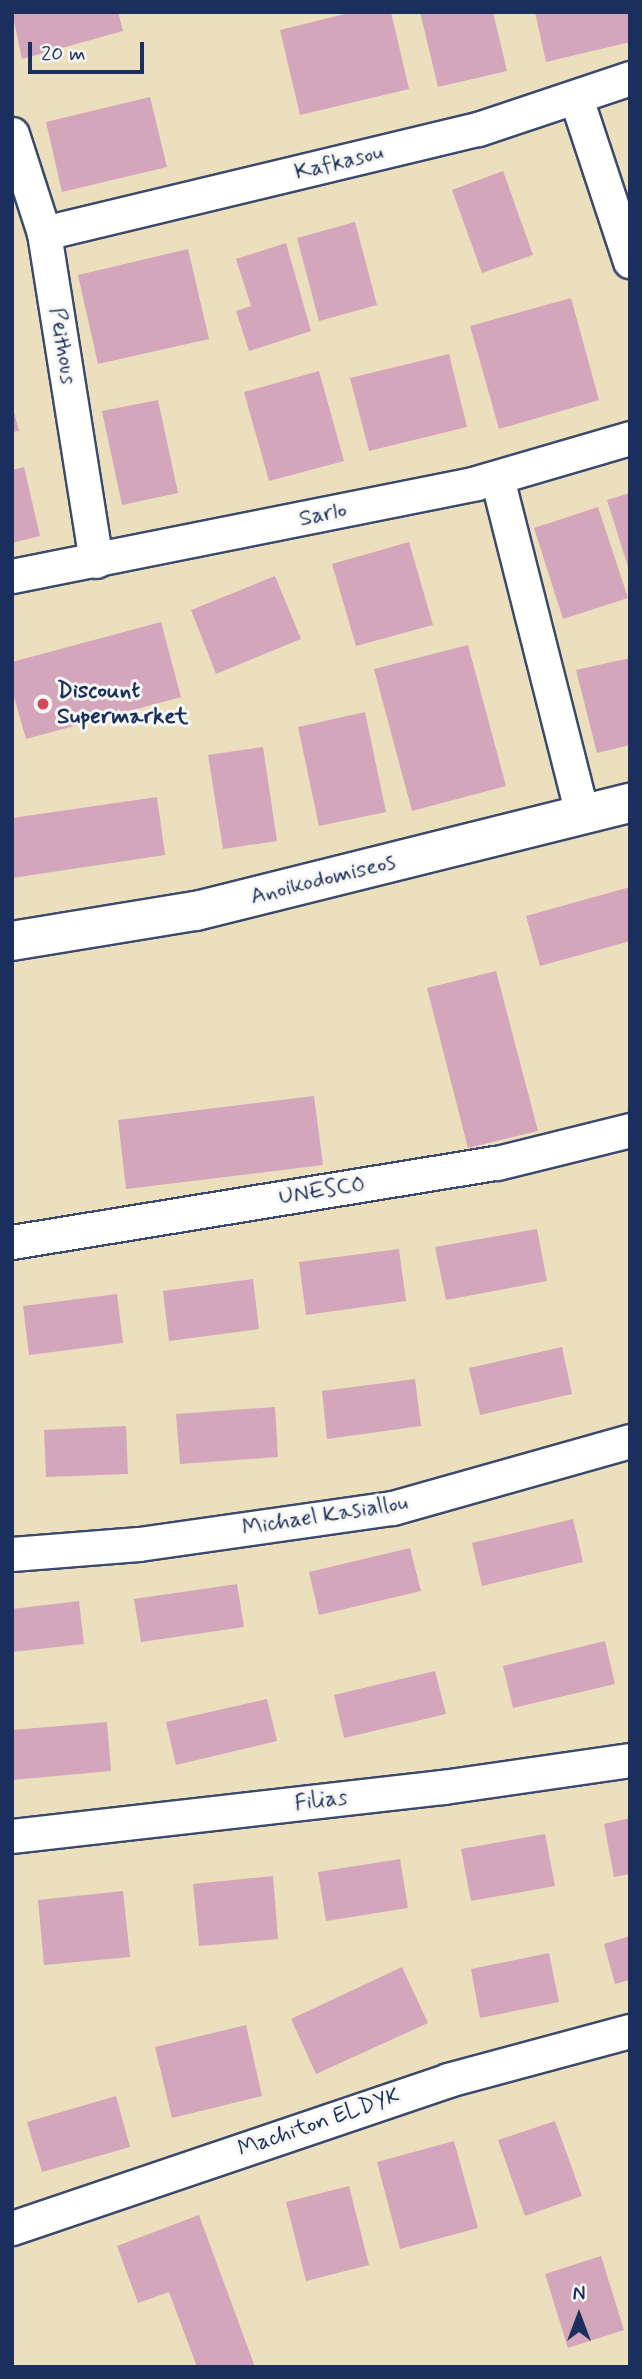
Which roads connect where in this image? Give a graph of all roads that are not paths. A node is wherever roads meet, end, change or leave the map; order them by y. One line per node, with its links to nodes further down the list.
1 (630, 78): 2 (street, Kafkasou)
2 (576, 98): 4 (street, Kafkasou); 5 (street)
3 (12, 134): 4 (street, Peithous)
4 (44, 233): 8 (street, Peithous)
5 (630, 261)
6 (630, 438): 7 (street, Sarlo)
7 (497, 478): 8 (street, Sarlo); 11 (street)
8 (96, 561): 9 (street, Sarlo)
9 (12, 576)
10 (630, 803): 11 (street, Anoikodomiseos)
11 (582, 815): 12 (street, Anoikodomiseos)
12 (12, 941)
13 (630, 1130): 14 (street, UNESCO)
14 (12, 1242)
15 (630, 1441): 16 (street, Michael Kasiallou)
16 (12, 1553)
17 (630, 1760): 18 (street, Filias)
18 (12, 1836)
19 (630, 2031): 20 (street, Machiton ELDYK)
20 (12, 2228)

